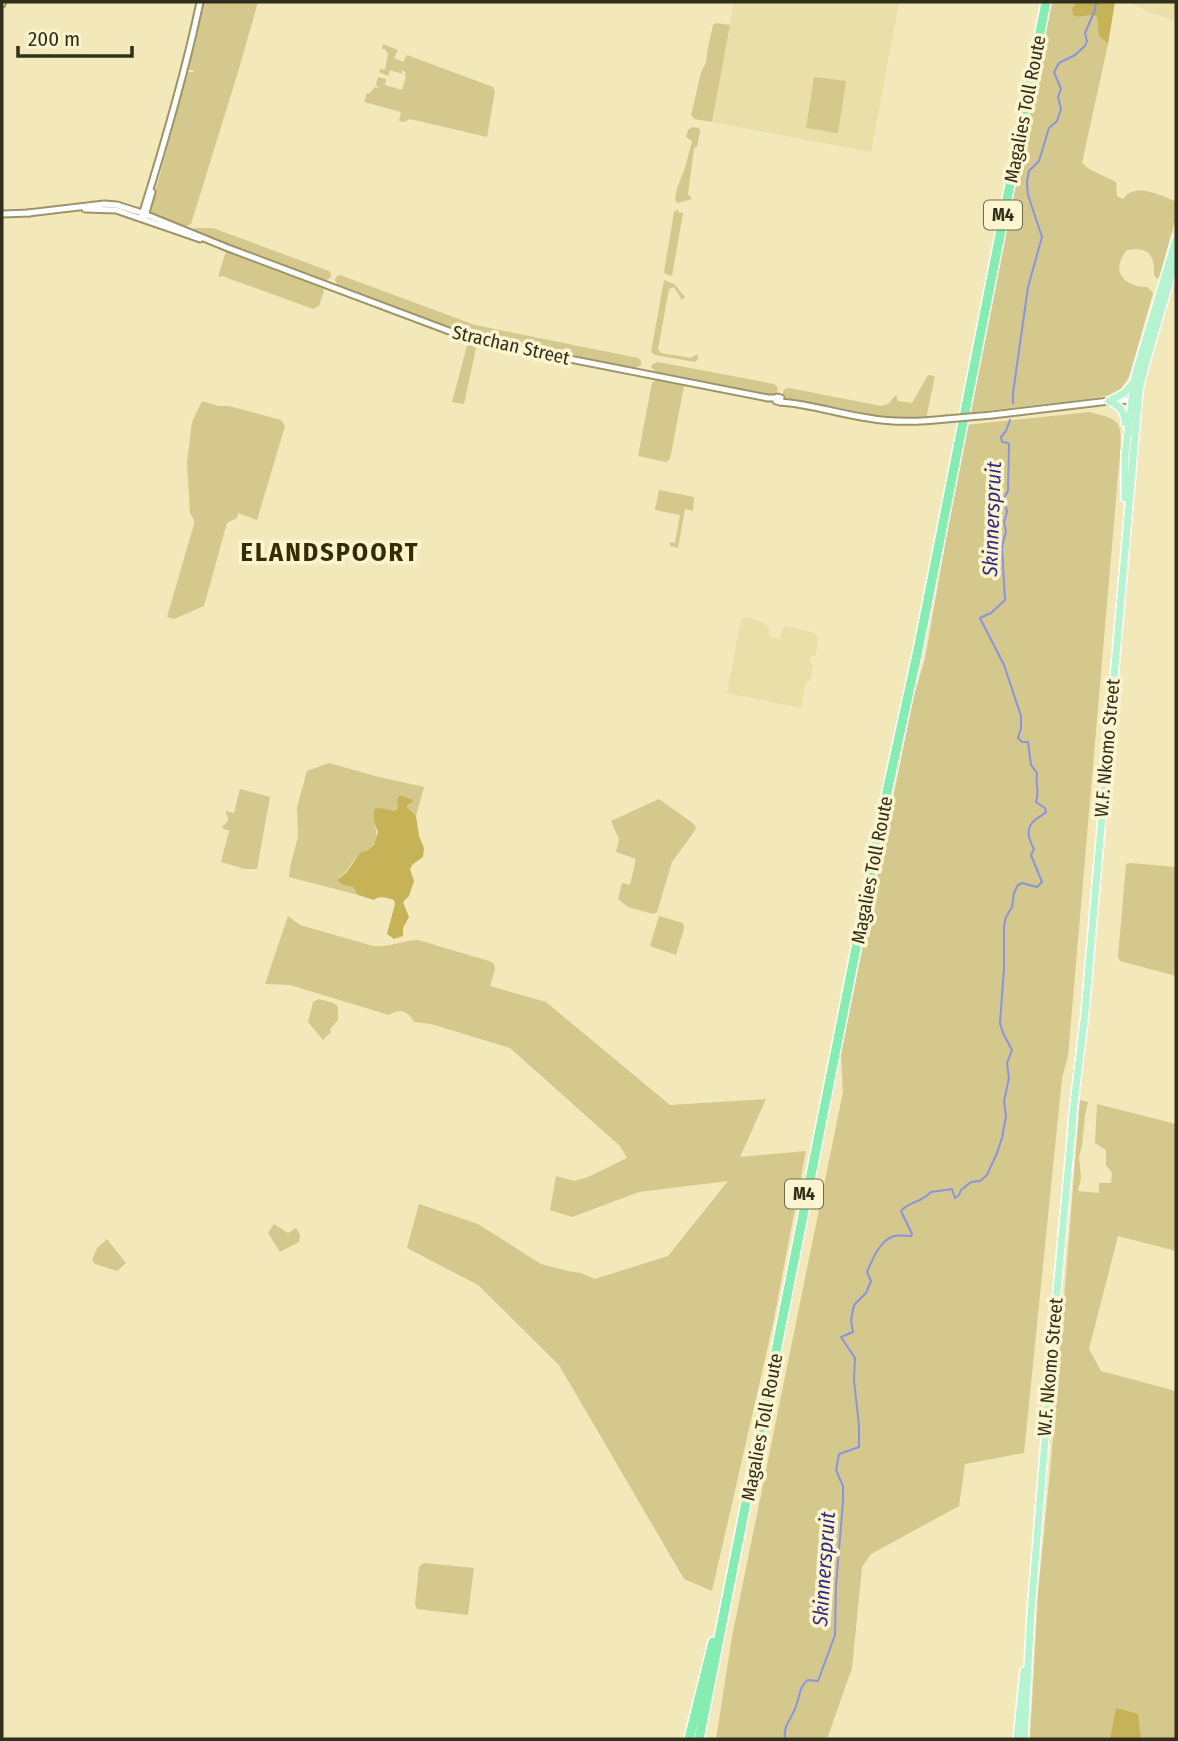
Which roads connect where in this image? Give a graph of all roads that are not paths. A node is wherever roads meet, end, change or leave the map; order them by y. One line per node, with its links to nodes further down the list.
1 (200, 2): 4 (street)
2 (1044, 2): 12 (highway, Magalies Toll Route / M4)
3 (2, 214): 4 (street, Strachan Street)
4 (143, 216): 9 (street, Strachan Street, bridge)
5 (1176, 239): 7 (main road, W.F. Nkomo Street)
6 (1176, 260): 8 (main road, W.F. Nkomo Street)
7 (1134, 380): 8 (main road, W.F. Nkomo Street); 9 (main road)
8 (1135, 400): 9 (street, Strachan Street); 10 (main road, W.F. Nkomo Street); 11 (main road, W.F. Nkomo Street)
9 (1109, 401): 10 (main road)
10 (1125, 455): 11 (main road, W.F. Nkomo Street)
11 (1125, 547): 13 (main road, W.F. Nkomo Street)
12 (725, 1599): 14 (highway); 15 (highway, Magalies Toll Route / M4)
13 (1031, 1612): 16 (main road, W.F. Nkomo Street); 17 (main road, W.F. Nkomo Street)
14 (689, 1739)
15 (699, 1739)
16 (1017, 1739)
17 (1024, 1739)

